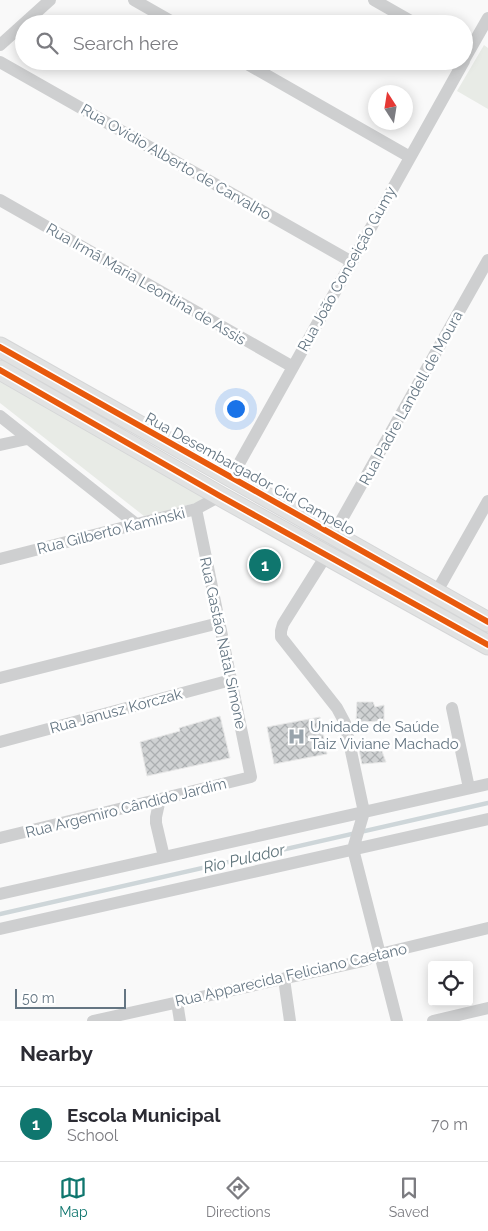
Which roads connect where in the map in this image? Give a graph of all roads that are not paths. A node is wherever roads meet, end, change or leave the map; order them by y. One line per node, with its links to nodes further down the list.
1 (50, 0): 4 (street)
2 (134, 0): 5 (street)
3 (374, 0): 6 (street)
4 (33, 15)
5 (160, 15)
6 (400, 15)
7 (488, 18): 9 (street, Rua João Conceição Gumy)
8 (15, 32): 10 (street)
9 (473, 43)
10 (0, 45)
11 (0, 62): 17 (street, Rua Ovídio Alberto de Carvalho)
12 (258, 70): 14 (street)
13 (457, 70): 14 (street, Rua João Conceição Gumy)
14 (410, 157): 17 (street, Rua João Conceição Gumy)
15 (0, 200): 19 (street, Rua Irmã Maria Leontina de Assis)
16 (488, 260): 29 (street, Rua Padre Landell de Moura)
17 (352, 262): 19 (street, Rua João Conceição Gumy)
18 (0, 347): 24 (main road, Rua Desembargador Cid Campelo)
19 (293, 367): 24 (street, Rua João Conceição Gumy)
20 (0, 370): 25 (main road)
21 (0, 416): 22 (street)
22 (27, 438): 23 (street); 28 (street)
23 (0, 445)
24 (231, 478): 25 (main road); 29 (main road, Rua Desembargador Cid Campelo)
25 (220, 496): 27 (street, Rua Gilberto Kaminski); 30 (main road)
26 (488, 501): 32 (street)
27 (196, 509): 28 (street, Rua Gilberto Kaminski); 34 (street, Rua Gastão Natal Simone)
28 (136, 524): 31 (street, Rua Gilberto Kaminski)
29 (333, 535): 32 (main road, Rua Desembargador Cid Campelo)
30 (327, 554): 35 (main road); 44 (street)
31 (0, 559)
32 (436, 593): 33 (main road, Rua Desembargador Cid Campelo)
33 (488, 622)
34 (219, 623): 36 (street); 37 (street, Rua Gastão Natal Simone)
35 (488, 645)
36 (0, 678)
37 (231, 680): 39 (street, Rua Janusz Korczak); 40 (street, Rua Gastão Natal Simone)
38 (452, 708): 42 (street)
39 (0, 742)
40 (251, 777): 43 (street, Rua Argemiro Cândido Jardim)
41 (488, 784): 42 (street)
42 (469, 788): 44 (street)
43 (160, 800): 46 (street, Rua Argemiro Cândido Jardim); 48 (street)
44 (364, 812): 47 (street); 48 (street)
45 (488, 819): 47 (street)
46 (0, 838)
47 (353, 849): 50 (street); 52 (street)
48 (164, 857): 49 (street)
49 (0, 894)
50 (0, 929)
51 (488, 930): 52 (street, Rua Apparecida Feliciano Caetano)
52 (380, 954): 53 (street, Rua Apparecida Feliciano Caetano); 59 (street)
53 (284, 979): 54 (street, Rua Apparecida Feliciano Caetano); 58 (street)
54 (177, 1002): 56 (street, Rua Apparecida Feliciano Caetano); 57 (street)
55 (488, 1008): 60 (street)
56 (94, 1021)
57 (180, 1021)
58 (290, 1021)
59 (397, 1021)
60 (433, 1021)

